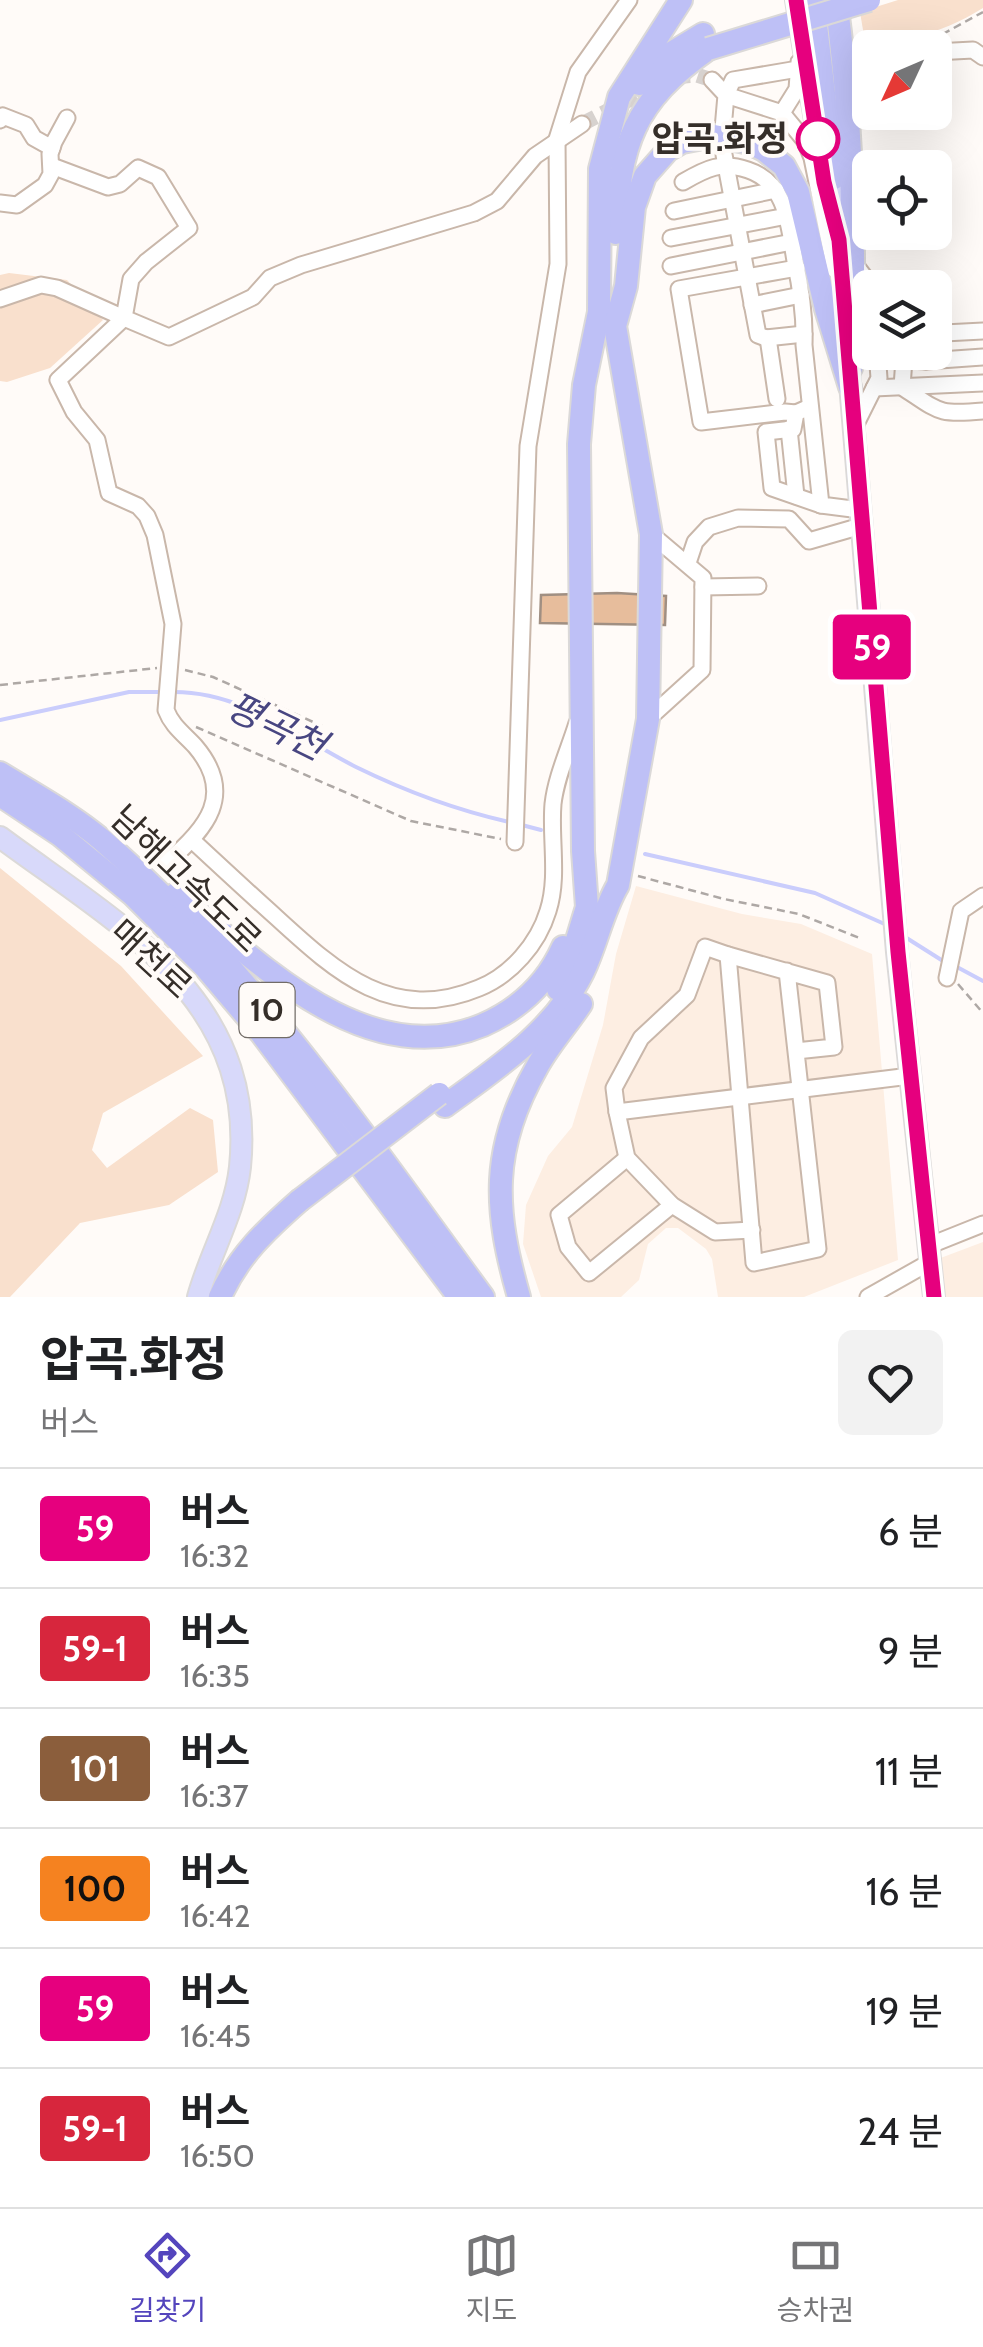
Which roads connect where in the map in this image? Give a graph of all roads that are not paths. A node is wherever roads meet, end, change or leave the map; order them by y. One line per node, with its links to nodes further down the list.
1 (629, 0): 20 (street)
2 (680, 0): 19 (highway)
3 (796, 0): 8 (main road)
4 (813, 0): 24 (highway)
5 (824, 0): 9 (highway); 24 (main road)
6 (836, 0): 34 (highway)
7 (870, 0): 9 (highway, bridge)
8 (802, 40): 15 (street); 34 (main road)
9 (705, 42): 19 (highway); 45 (highway)
10 (952, 51): 11 (street)
11 (983, 57)
12 (792, 70): 14 (street)
13 (712, 80): 14 (street)
14 (726, 94): 15 (street); 22 (street)
15 (782, 113): 40 (street)
16 (67, 118): 21 (street)
17 (0, 120): 21 (street)
18 (582, 124): 20 (street)
19 (610, 127): 70 (highway)
20 (557, 139): 44 (street); 77 (street)
21 (52, 148): 23 (street)
22 (727, 164): 25 (street); 26 (street); 27 (street)
23 (52, 166): 28 (street); 44 (street)
24 (834, 178): 34 (main road)
25 (684, 182)
26 (776, 190): 27 (street); 30 (street)
27 (733, 198): 29 (street); 31 (street)
28 (0, 203)
29 (674, 211)
30 (787, 216): 31 (street); 33 (street)
31 (738, 225): 32 (street); 35 (street)
32 (670, 238)
33 (792, 242): 35 (street); 37 (street)
34 (845, 250): 38 (street); 40 (main road); 55 (highway)
35 (743, 252): 36 (street); 39 (street)
36 (670, 266)
37 (797, 268): 39 (street); 41 (street)
38 (860, 270)
39 (748, 278): 43 (street); 59 (street)
40 (843, 287): 55 (main road)
41 (801, 296): 43 (street); 48 (street)
42 (0, 299): 44 (street)
43 (752, 305): 49 (street)
44 (124, 318): 76 (street)
45 (616, 326): 55 (highway); 66 (highway)
46 (983, 330): 47 (street)
47 (952, 332)
48 (804, 334): 49 (street); 59 (street)
49 (768, 338): 58 (street)
50 (952, 356): 51 (street)
51 (983, 357)
52 (878, 370): 57 (street)
53 (903, 370): 56 (street)
54 (983, 383): 56 (street)
55 (850, 387): 62 (main road)
56 (902, 387): 57 (street); 60 (street)
57 (874, 388): 62 (street)
58 (777, 398)
59 (803, 409): 61 (street); 64 (street)
60 (983, 411)
61 (788, 429): 63 (street); 63 (street)
62 (854, 430): 65 (main road)
63 (796, 496): 64 (street)
64 (822, 505): 65 (street)
65 (860, 518): 67 (street); 88 (main road)
66 (651, 534): 67 (street); 71 (highway)
67 (688, 563): 69 (street)
68 (758, 586): 69 (street)
69 (702, 587): 71 (street)
70 (581, 710): 76 (street); 80 (highway)
71 (648, 720): 79 (highway)
72 (0, 772): 75 (highway, 남해고속도로 / 10)
73 (0, 795): 97 (highway, 남해고속도로 / 10)
74 (0, 837): 83 (main road, 매천로)
75 (100, 839): 80 (highway); 105 (highway, 남해고속도로 / 10)
76 (192, 841): 78 (street)
77 (515, 842)
78 (166, 862)
79 (626, 880): 91 (highway); 106 (highway)
80 (585, 882): 91 (highway)
81 (981, 894): 86 (street)
82 (123, 898): 83 (street)
83 (104, 914): 100 (main road, 매천로)
84 (728, 955): 85 (street); 90 (street); 92 (street)
85 (787, 972): 87 (street); 87 (street)
86 (948, 976)
87 (796, 1051): 89 (street)
88 (910, 1076): 89 (street); 99 (main road)
89 (800, 1090): 90 (street); 98 (street)
90 (740, 1097): 92 (street); 98 (street)
91 (442, 1100): 95 (highway, bridge)
92 (618, 1112): 93 (street)
93 (627, 1158): 94 (street); 94 (street)
94 (672, 1205): 98 (street)
95 (303, 1206): 101 (highway); 102 (highway)
96 (983, 1224): 99 (street)
97 (409, 1229): 103 (highway); 104 (highway, 남해고속도로 / 10)
98 (752, 1230)
99 (929, 1254): 107 (street); 108 (main road)
100 (198, 1297)
101 (220, 1297)
102 (234, 1297)
103 (444, 1297)
104 (459, 1297)
105 (483, 1297)
106 (520, 1297)
107 (868, 1297)
108 (934, 1297)

